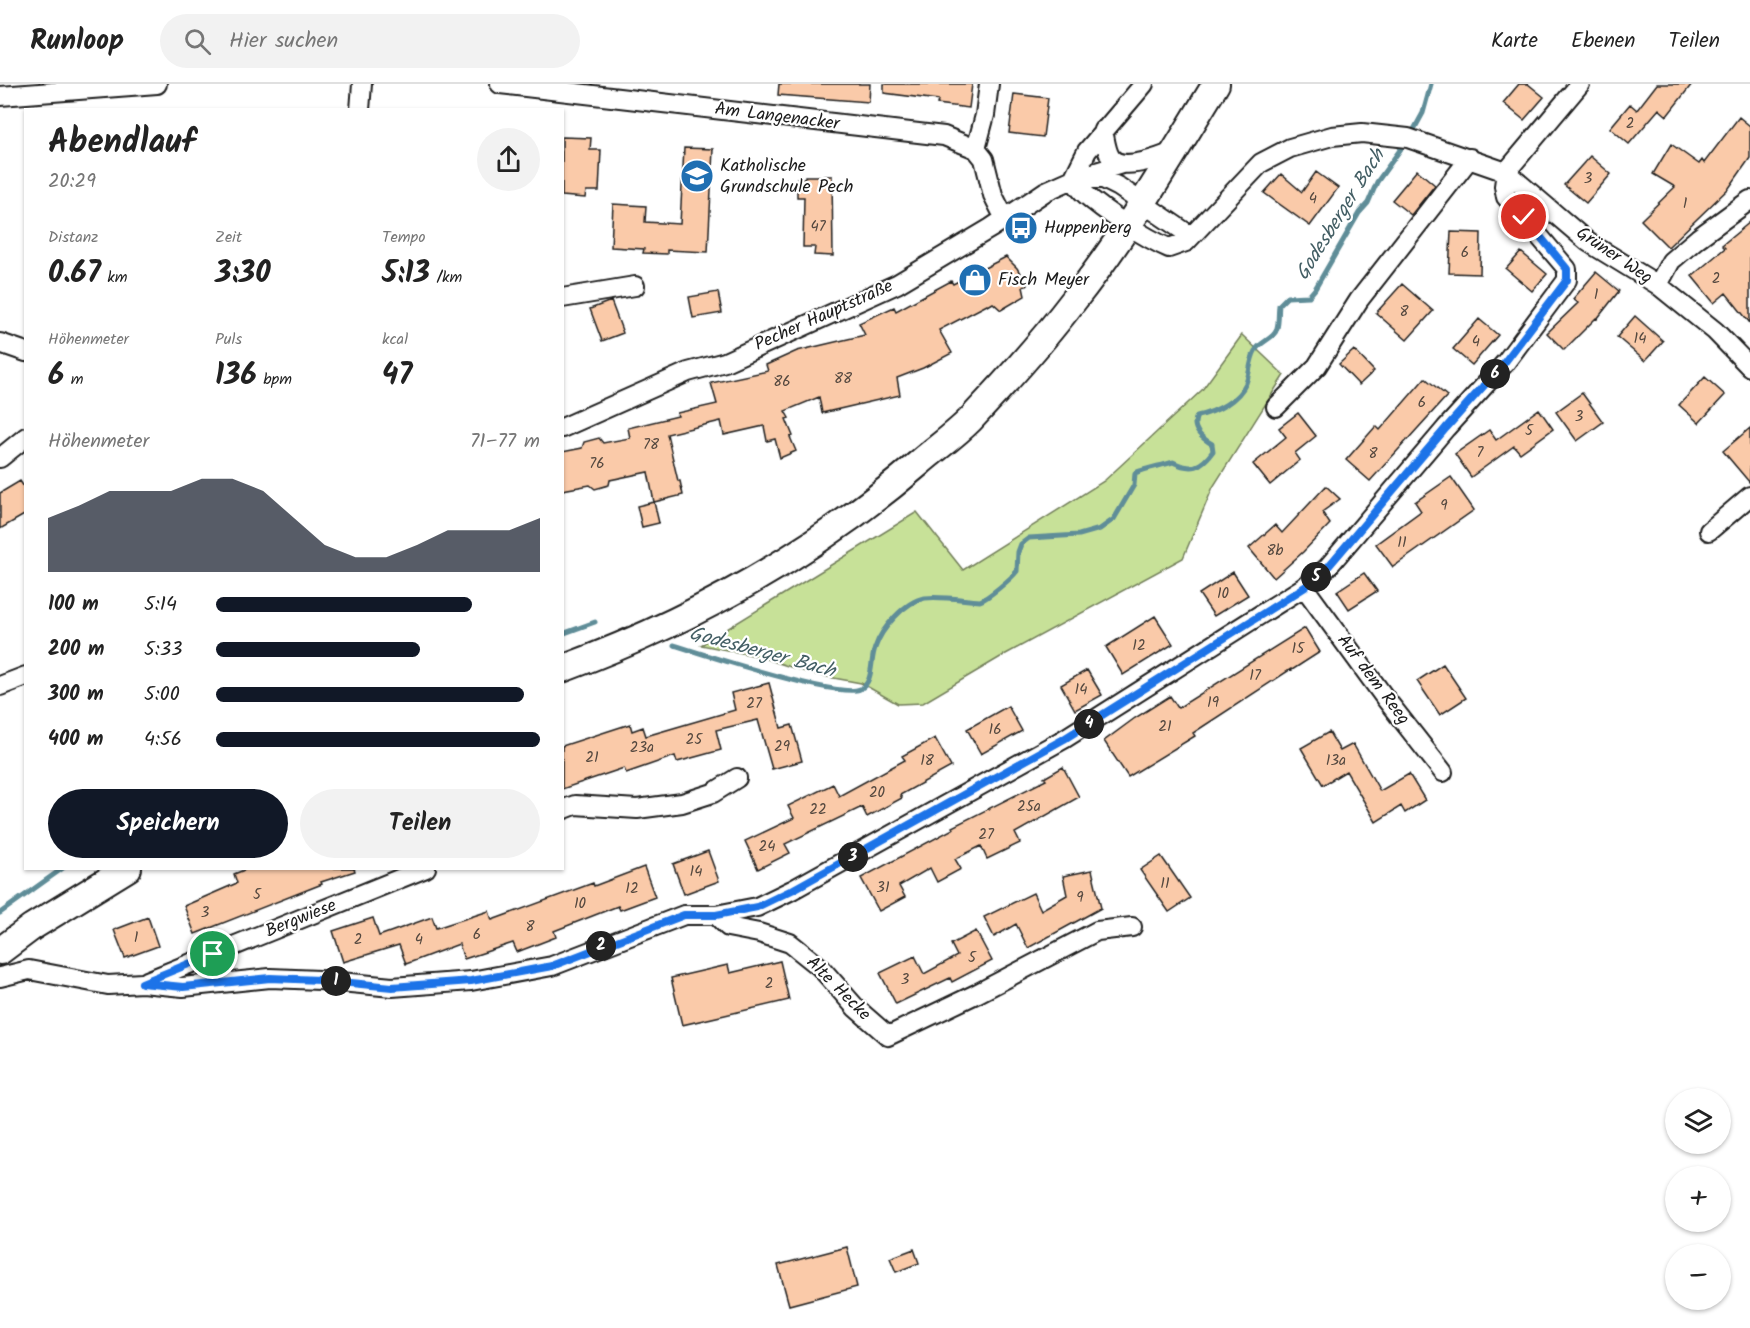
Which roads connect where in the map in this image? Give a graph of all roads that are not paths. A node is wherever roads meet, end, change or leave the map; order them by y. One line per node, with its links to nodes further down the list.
1 (157, 84): 8 (street)
2 (362, 84): 9 (street)
3 (500, 84): 11 (street, Am Langenacker)
4 (989, 84): 11 (street)
5 (1144, 84): 10 (street)
6 (1216, 84): 12 (main road)
7 (1580, 84): 15 (street)
8 (0, 96)
9 (360, 108)
10 (1103, 130): 14 (street); 16 (street)
11 (976, 149): 19 (street)
12 (1175, 152): 14 (street, Pecher Hauptstraße); 18 (main road)
13 (1470, 158): 15 (street, Grüner Weg); 20 (street, Grüner Weg); 27 (street)
14 (1122, 164): 16 (street, Pecher Hauptstraße)
15 (1506, 172): 21 (street, Grüner Weg); 33 (street)
16 (1073, 178): 18 (street); 18 (street, Pecher Hauptstraße); 19 (street, Pecher Hauptstraße)
17 (1750, 200): 21 (street)
18 (1136, 214): 20 (street); 20 (street, Grüner Weg); 34 (main road)
19 (1005, 219): 28 (street, Pecher Hauptstraße)
20 (1191, 236)
21 (1658, 285): 26 (street, Grüner Weg)
22 (635, 286): 23 (street)
23 (564, 298)
24 (0, 343): 25 (street)
25 (24, 351)
26 (1750, 367)
27 (1276, 407)
28 (564, 427)
29 (24, 439): 30 (street)
30 (0, 458)
31 (1750, 496): 32 (street)
32 (1709, 531)
33 (1305, 587): 37 (street, Auf dem Reeg); 42 (street)
34 (564, 668)
35 (24, 677): 36 (street)
36 (0, 686)
37 (1443, 772)
38 (737, 778): 39 (street)
39 (564, 809)
40 (125, 870): 44 (main road)
41 (421, 870): 46 (street, Bergwiese)
42 (716, 915): 43 (street, Alte Hecke); 46 (street)
43 (1132, 927)
44 (0, 951)
45 (0, 977): 46 (street)
46 (142, 983)

